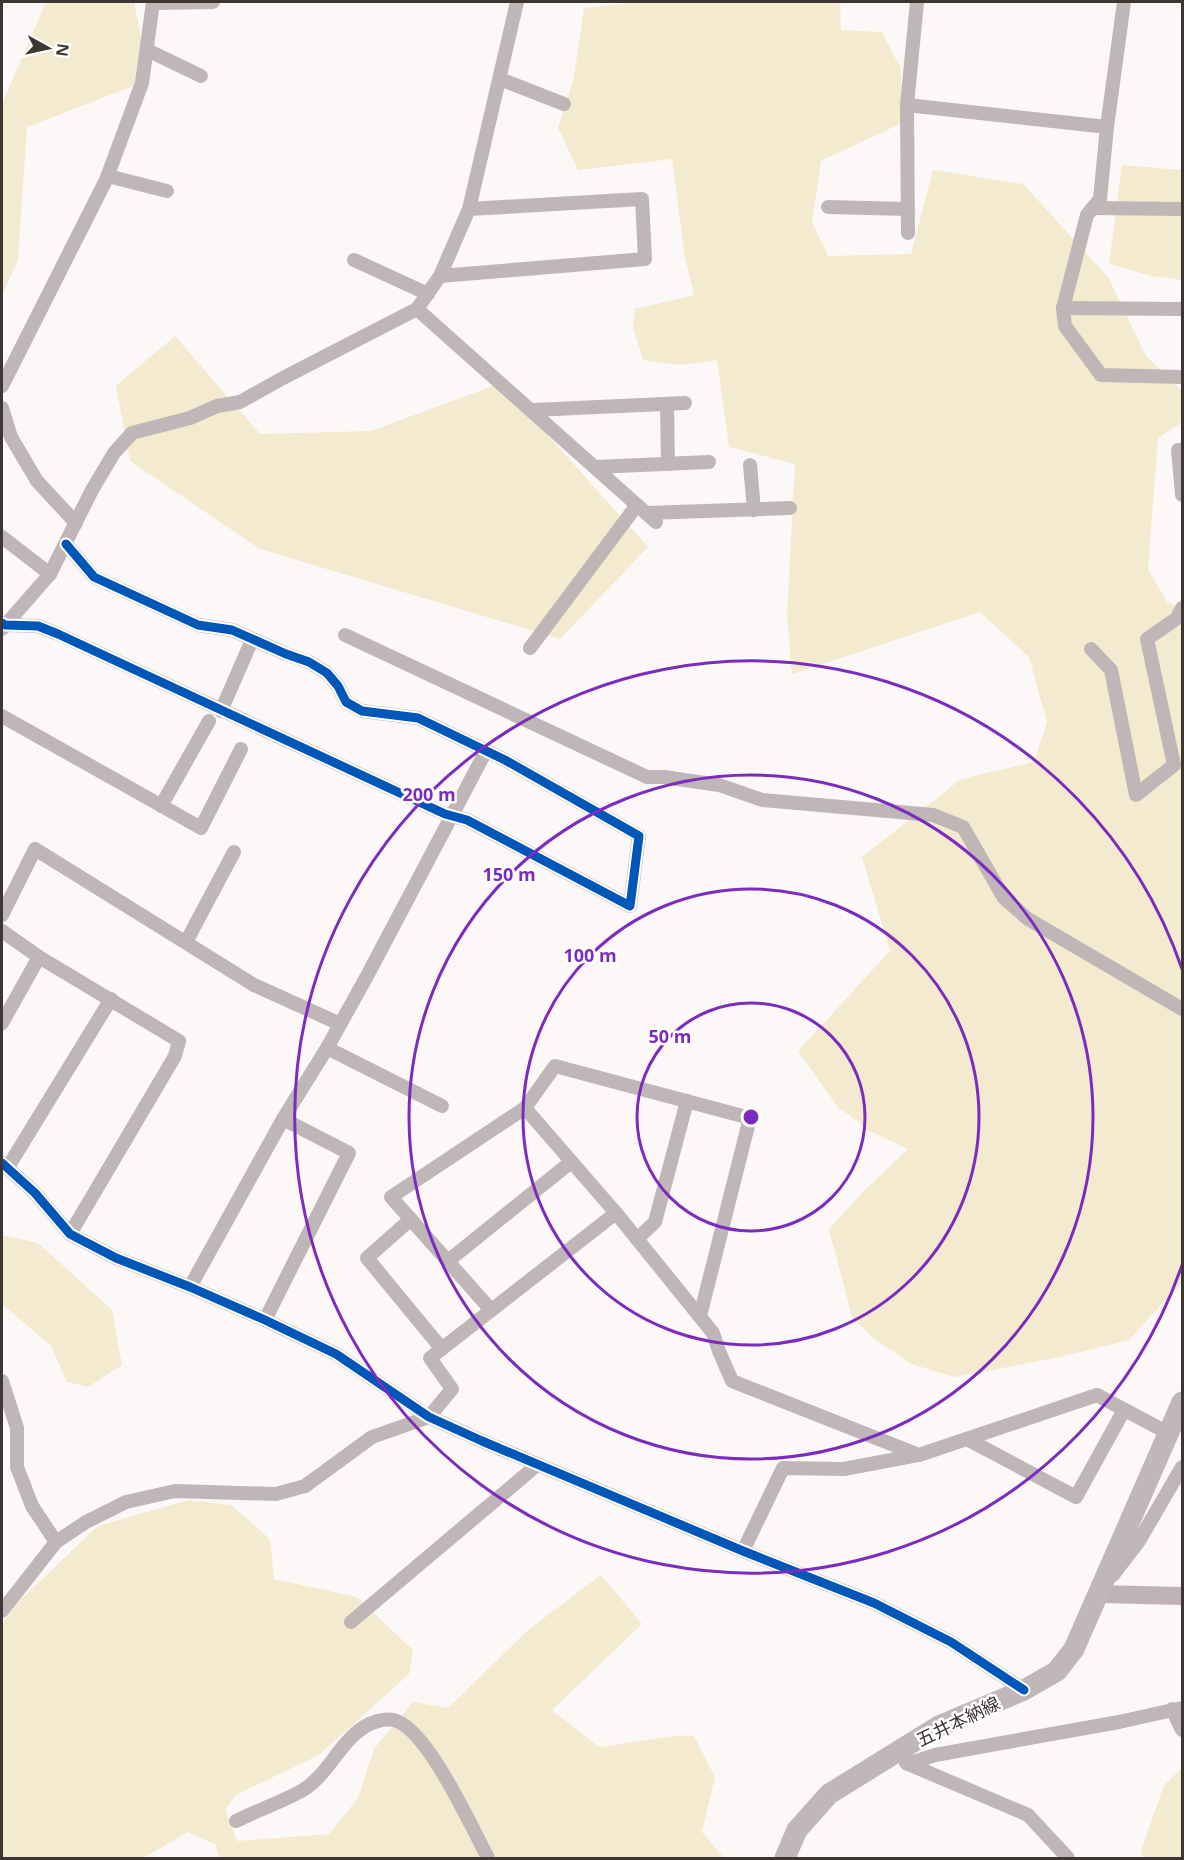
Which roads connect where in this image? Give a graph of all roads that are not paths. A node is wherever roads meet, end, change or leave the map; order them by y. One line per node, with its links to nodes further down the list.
1 (153, 2): 2 (street); 6 (street)
2 (213, 2)
3 (517, 2): 8 (street)
4 (917, 2): 10 (street)
5 (1124, 2): 11 (street)
6 (147, 50): 7 (street); 12 (street)
7 (201, 76)
8 (500, 79): 9 (street); 16 (street)
9 (564, 104)
10 (907, 105): 11 (street); 17 (street)
11 (1107, 127): 15 (street)
12 (108, 176): 13 (street); 27 (street)
13 (167, 191)
14 (828, 207): 17 (street)
15 (1093, 208): 18 (street); 23 (street)
16 (469, 209): 21 (street); 21 (street)
17 (907, 209): 19 (street)
18 (1182, 209)
19 (908, 233)
20 (354, 260): 22 (street)
21 (440, 276): 22 (street)
22 (428, 294): 24 (street)
23 (1063, 308): 25 (street); 26 (street)
24 (417, 309): 31 (street); 41 (street)
25 (1182, 309)
26 (1182, 377)
27 (2, 386)
28 (685, 403): 29 (street)
29 (667, 404): 31 (street); 34 (street)
30 (2, 408): 41 (street)
31 (532, 410): 36 (street)
32 (1182, 450): 37 (street)
33 (709, 462): 34 (street)
34 (668, 464): 36 (street)
35 (750, 465): 39 (street)
36 (595, 467): 40 (street)
37 (1182, 495)
38 (790, 508): 39 (street)
39 (754, 510): 40 (street)
40 (646, 513): 49 (street)
41 (76, 523): 43 (street)
42 (2, 537): 44 (street)
43 (66, 544): 44 (street); 48 (street)
44 (50, 573): 46 (street)
45 (1182, 608): 50 (street)
46 (3, 626): 51 (street)
47 (345, 635): 64 (street)
48 (252, 640): 51 (street); 55 (street)
49 (530, 648)
50 (1091, 650)
51 (221, 711): 57 (street)
52 (2, 717): 56 (street)
53 (209, 722): 56 (street)
54 (241, 749): 56 (street)
55 (486, 751): 57 (street); 57 (street)
56 (161, 806)
57 (452, 816): 66 (street)
58 (234, 852): 61 (street)
59 (2, 915): 61 (street)
60 (2, 931): 62 (street)
61 (186, 942): 66 (street)
62 (39, 957): 63 (street); 65 (street)
63 (111, 999): 73 (street); 76 (street)
64 (1182, 1009)
65 (2, 1023)
66 (340, 1024): 67 (street)
67 (327, 1048): 69 (street); 71 (street)
68 (687, 1101): 70 (street); 77 (street); 81 (street)
69 (442, 1106)
70 (525, 1108): 72 (street); 75 (street)
71 (283, 1119): 79 (street); 82 (street)
72 (571, 1162): 74 (street); 78 (street)
73 (5, 1165): 76 (street)
74 (616, 1213): 77 (street); 80 (street)
75 (411, 1219): 78 (street); 83 (street)
76 (70, 1234): 79 (street)
77 (637, 1239): 81 (street)
78 (448, 1261): 80 (street)
79 (190, 1287): 82 (street)
80 (491, 1310): 83 (street)
81 (700, 1316): 90 (street)
82 (265, 1320): 87 (street)
83 (442, 1349): 87 (street)
84 (2, 1381): 93 (street)
85 (1182, 1402): 88 (main road, 五井本納線)
86 (1124, 1410): 88 (street); 89 (street); 89 (street)
87 (429, 1417): 91 (street); 93 (street)
88 (1168, 1433): 95 (main road, 五井本納線)
89 (967, 1439): 90 (street)
90 (919, 1455): 94 (street)
91 (537, 1465): 94 (street); 98 (street)
92 (1182, 1467): 95 (street)
93 (56, 1542): 97 (street)
94 (743, 1551): 99 (street)
95 (1099, 1594): 96 (street); 99 (main road, 五井本納線)
96 (1182, 1596)
97 (2, 1611)
98 (351, 1622)
99 (1024, 1689): 102 (main road, 五井本納線)
100 (1177, 1708): 101 (street); 102 (street)
101 (1182, 1730)
102 (899, 1760): 105 (main road, 五井本納線); 106 (street)
103 (236, 1821): 104 (street)
104 (488, 1858)
105 (785, 1858)
106 (1068, 1858)

